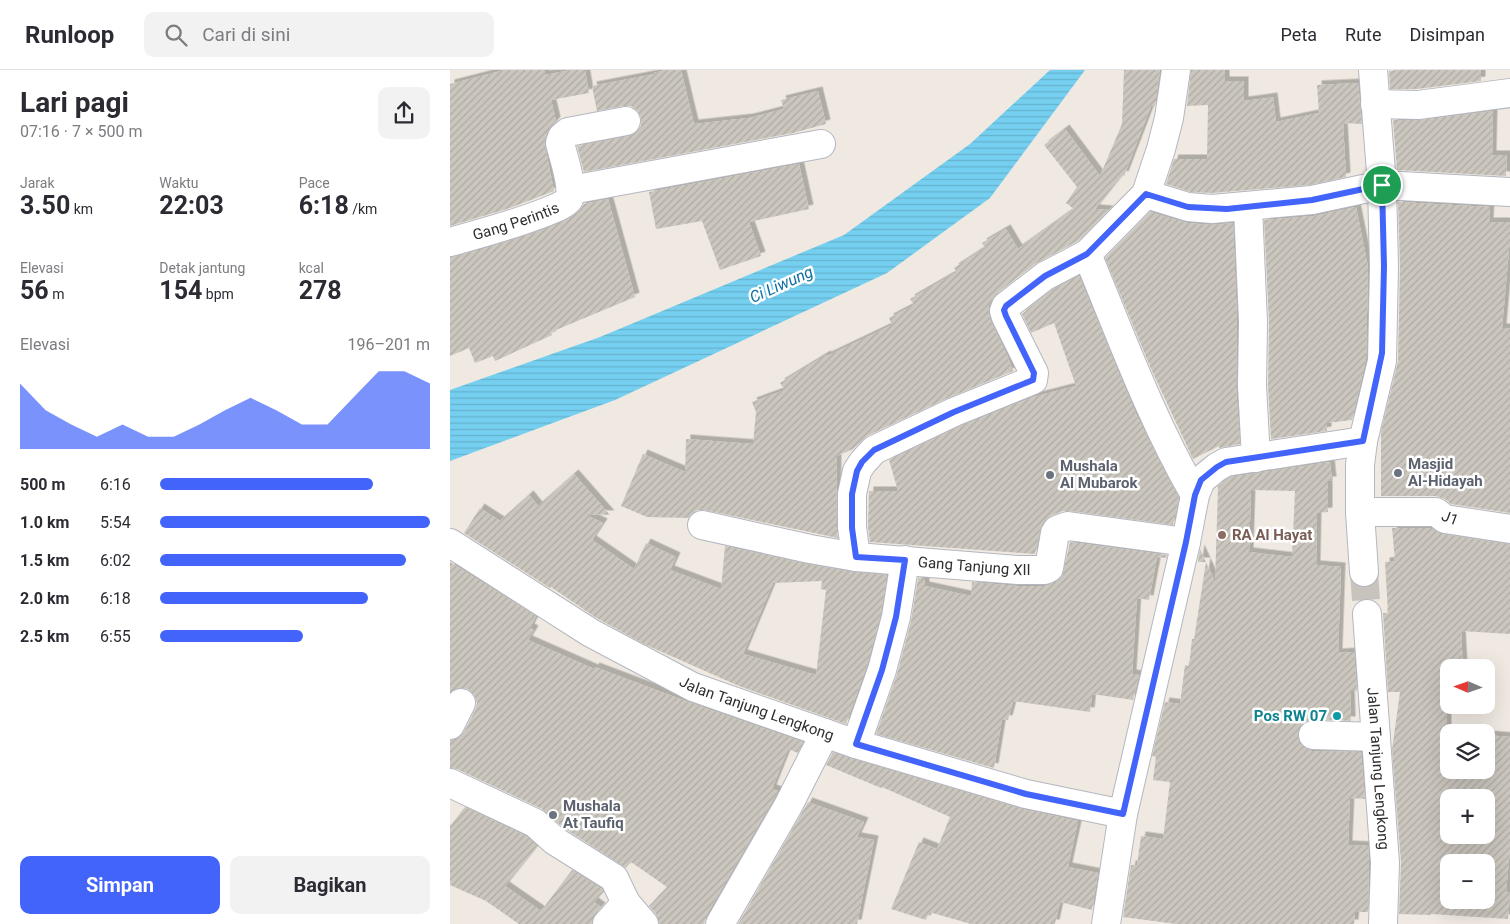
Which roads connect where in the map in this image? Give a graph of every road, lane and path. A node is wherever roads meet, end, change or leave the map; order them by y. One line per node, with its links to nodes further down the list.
1 (1176, 70): 10 (street)
2 (1373, 70): 4 (street)
3 (1510, 93): 4 (street)
4 (1375, 104): 7 (street)
5 (626, 121): 8 (street, Gang Perintis)
6 (821, 144): 8 (street)
7 (1382, 185): 9 (street); 11 (street); 14 (street)
8 (571, 190): 12 (street, Gang Perintis)
9 (1510, 192)
10 (1146, 194): 11 (street); 13 (street)
11 (1248, 207): 15 (street)
12 (450, 242)
13 (1087, 254): 16 (street); 22 (street)
14 (1363, 441): 15 (street); 17 (street)
15 (1256, 458): 16 (street)
16 (1195, 495): 20 (street)
17 (1360, 512): 19 (street, J1); 24 (street)
18 (702, 524): 22 (street, Gang Tanjung XII)
19 (1510, 529)
20 (1186, 542): 23 (street, Gang Tanjung XII); 31 (street)
21 (450, 543): 26 (street, Jalan Tanjung Lengkong)
22 (856, 557): 23 (street, Gang Tanjung XII)
23 (905, 560): 29 (street)
24 (1364, 572)
25 (1367, 614): 28 (street, Jalan Tanjung Lengkong)
26 (826, 733): 29 (street, Jalan Tanjung Lengkong); 35 (street)
27 (1313, 735): 28 (street)
28 (1376, 737): 37 (street, Jalan Tanjung Lengkong)
29 (856, 744): 31 (street, Jalan Tanjung Lengkong)
30 (450, 783): 32 (street)
31 (1123, 814): 36 (street)
32 (626, 903): 33 (street); 34 (street)
33 (607, 924)
34 (644, 924)
35 (720, 924)
36 (1106, 924)
37 (1383, 924)

